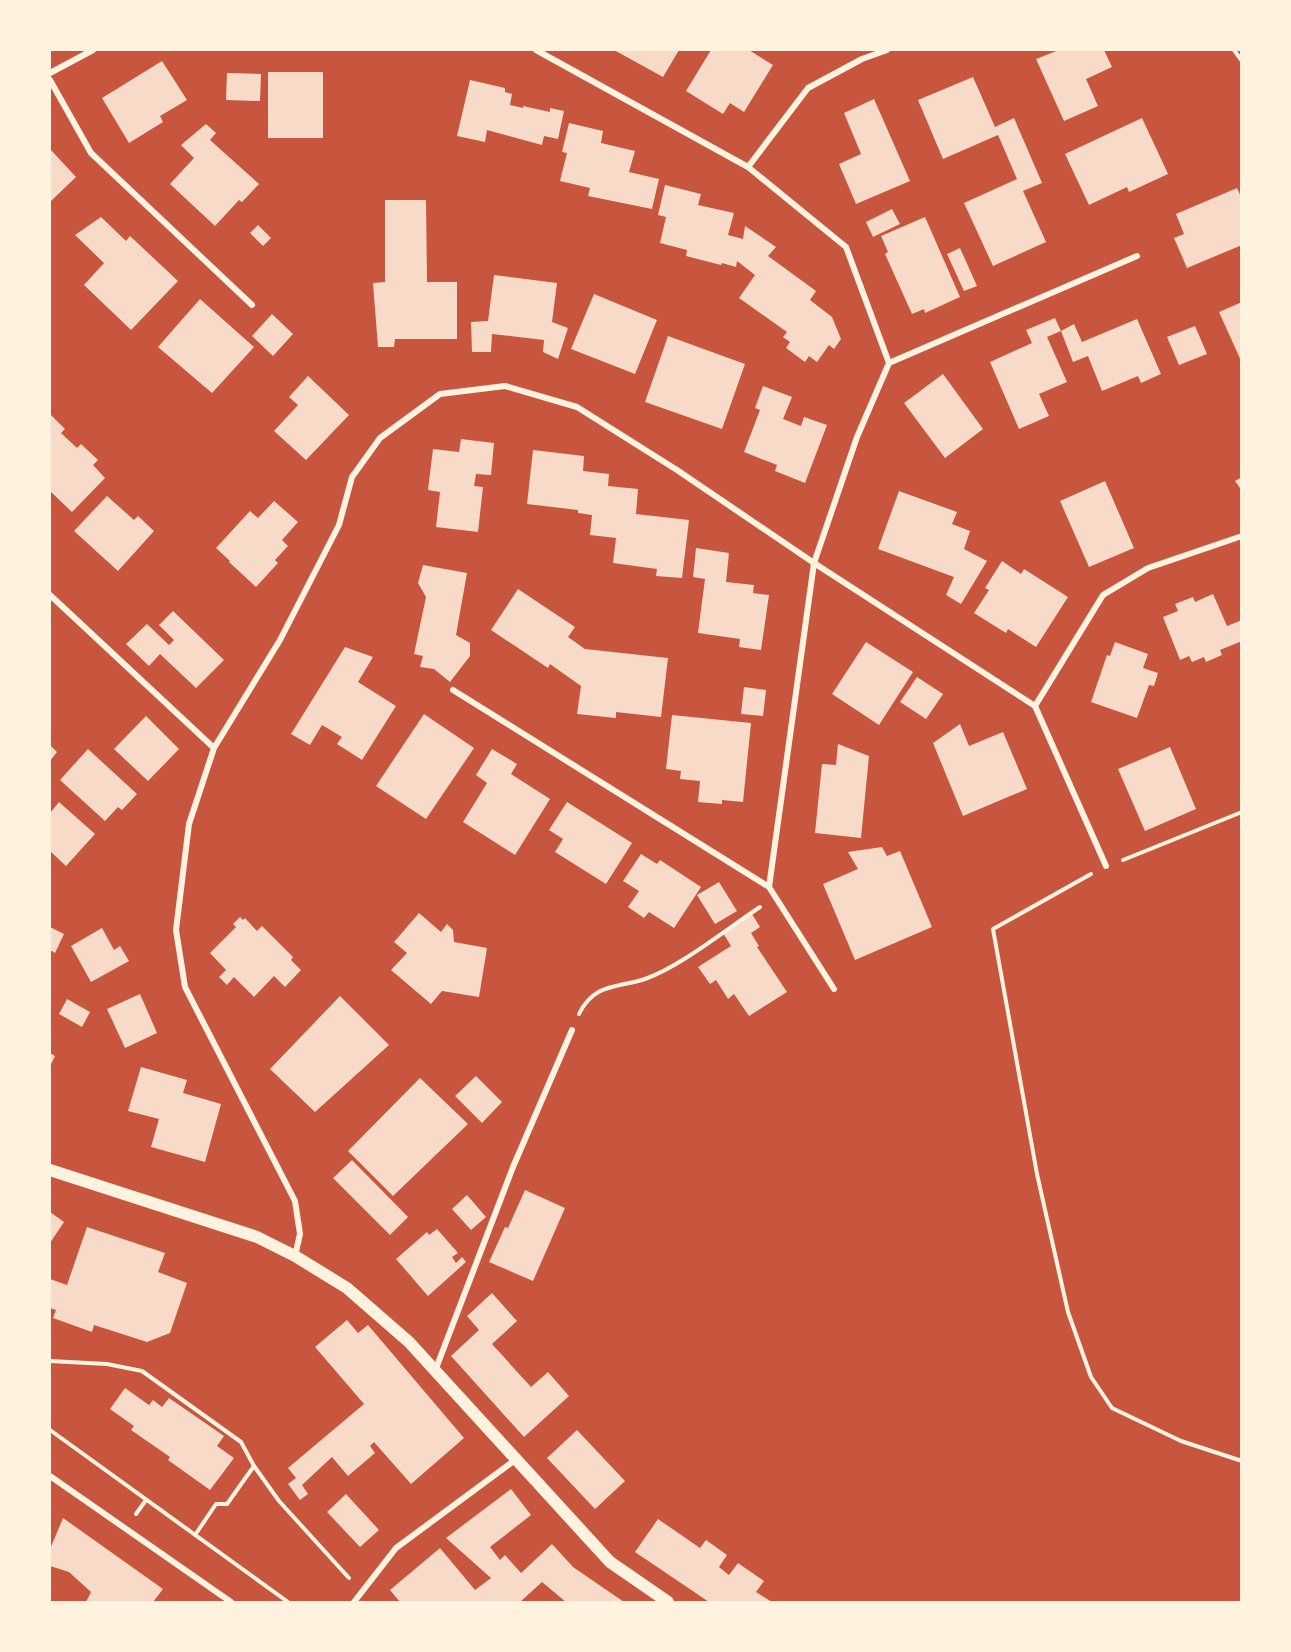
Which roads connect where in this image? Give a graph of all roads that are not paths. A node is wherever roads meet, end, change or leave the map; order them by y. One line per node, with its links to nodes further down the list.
1 (93, 50): 4 (street)
2 (536, 50): 6 (street)
3 (887, 50): 6 (street)
4 (50, 74)
5 (50, 80): 8 (street)
6 (748, 167): 9 (street)
7 (1137, 256): 9 (street)
8 (252, 305)
9 (889, 363): 11 (street)
10 (1242, 536): 14 (street)
11 (814, 563): 14 (street); 15 (street); 17 (street)
12 (50, 595): 15 (street)
13 (453, 690): 17 (street)
14 (1035, 706): 16 (street)
15 (214, 748): 21 (street)
16 (1106, 866)
17 (769, 887): 18 (street)
18 (834, 989)
19 (572, 1030): 22 (street)
20 (50, 1170): 21 (main road)
21 (295, 1256): 22 (main road)
22 (435, 1372): 23 (main road)
23 (515, 1460): 26 (street); 27 (main road)
24 (50, 1476): 25 (street)
25 (231, 1602)
26 (354, 1602)
27 (668, 1602)

